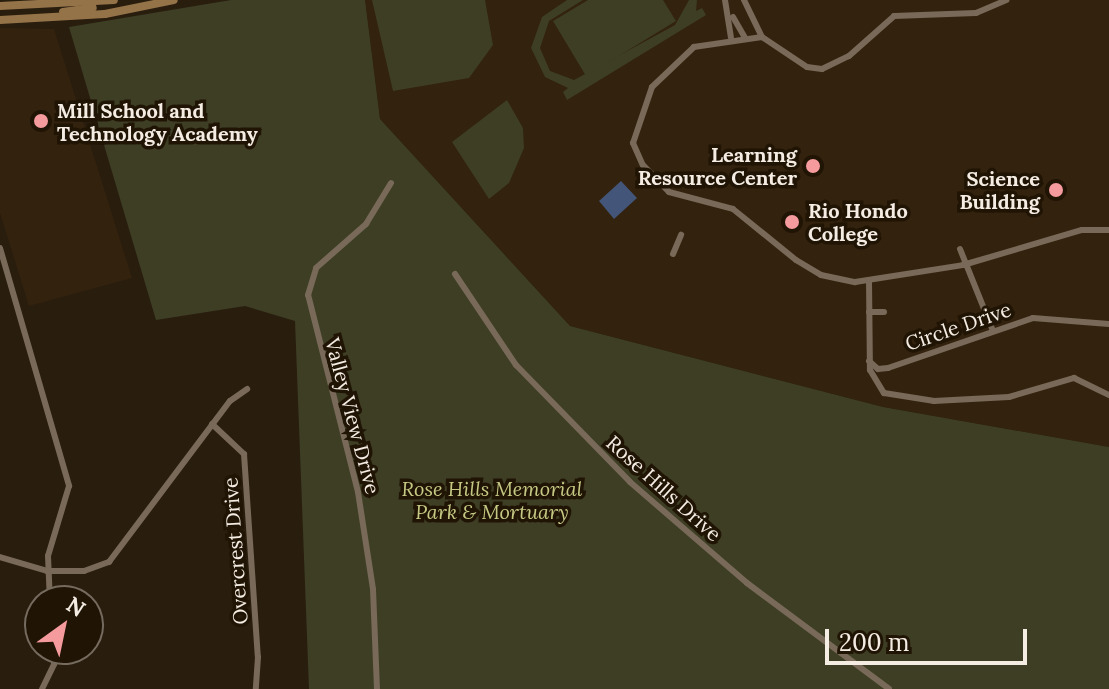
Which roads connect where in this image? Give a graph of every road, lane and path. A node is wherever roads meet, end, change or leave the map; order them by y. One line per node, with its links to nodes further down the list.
1 (115, 0): 6 (main road); 8 (main road)
2 (174, 0): 8 (main road)
3 (725, 0): 7 (street)
4 (744, 0): 10 (street)
5 (1006, 0): 10 (street)
6 (0, 6)
7 (731, 14): 11 (street); 12 (street)
8 (60, 19): 9 (main road)
9 (0, 20)
10 (762, 37): 12 (street)
11 (731, 38): 12 (street); 24 (street)
12 (745, 38)
13 (391, 183): 39 (street, Valley View Drive)
14 (1107, 230): 16 (street); 19 (street)
15 (681, 235): 20 (street)
16 (1109, 239)
17 (0, 248): 34 (street)
18 (960, 249): 22 (street)
19 (1008, 251): 21 (street); 22 (street)
20 (673, 254)
21 (1012, 259)
22 (965, 265): 24 (street); 28 (street)
23 (455, 274): 40 (street, Rose Hills Drive)
24 (869, 280): 25 (street)
25 (869, 312): 26 (street); 29 (street)
26 (884, 312)
27 (1109, 324): 28 (street, Circle Drive)
28 (993, 331): 29 (street, Circle Drive)
29 (869, 361): 31 (street)
30 (247, 389): 32 (street)
31 (1109, 395)
32 (212, 424): 34 (street); 38 (street, Overcrest Drive)
33 (0, 557): 34 (street)
34 (47, 571): 35 (street)
35 (48, 585)
36 (50, 665): 37 (street)
37 (42, 689)
38 (256, 689)
39 (377, 689)
40 (889, 689)

